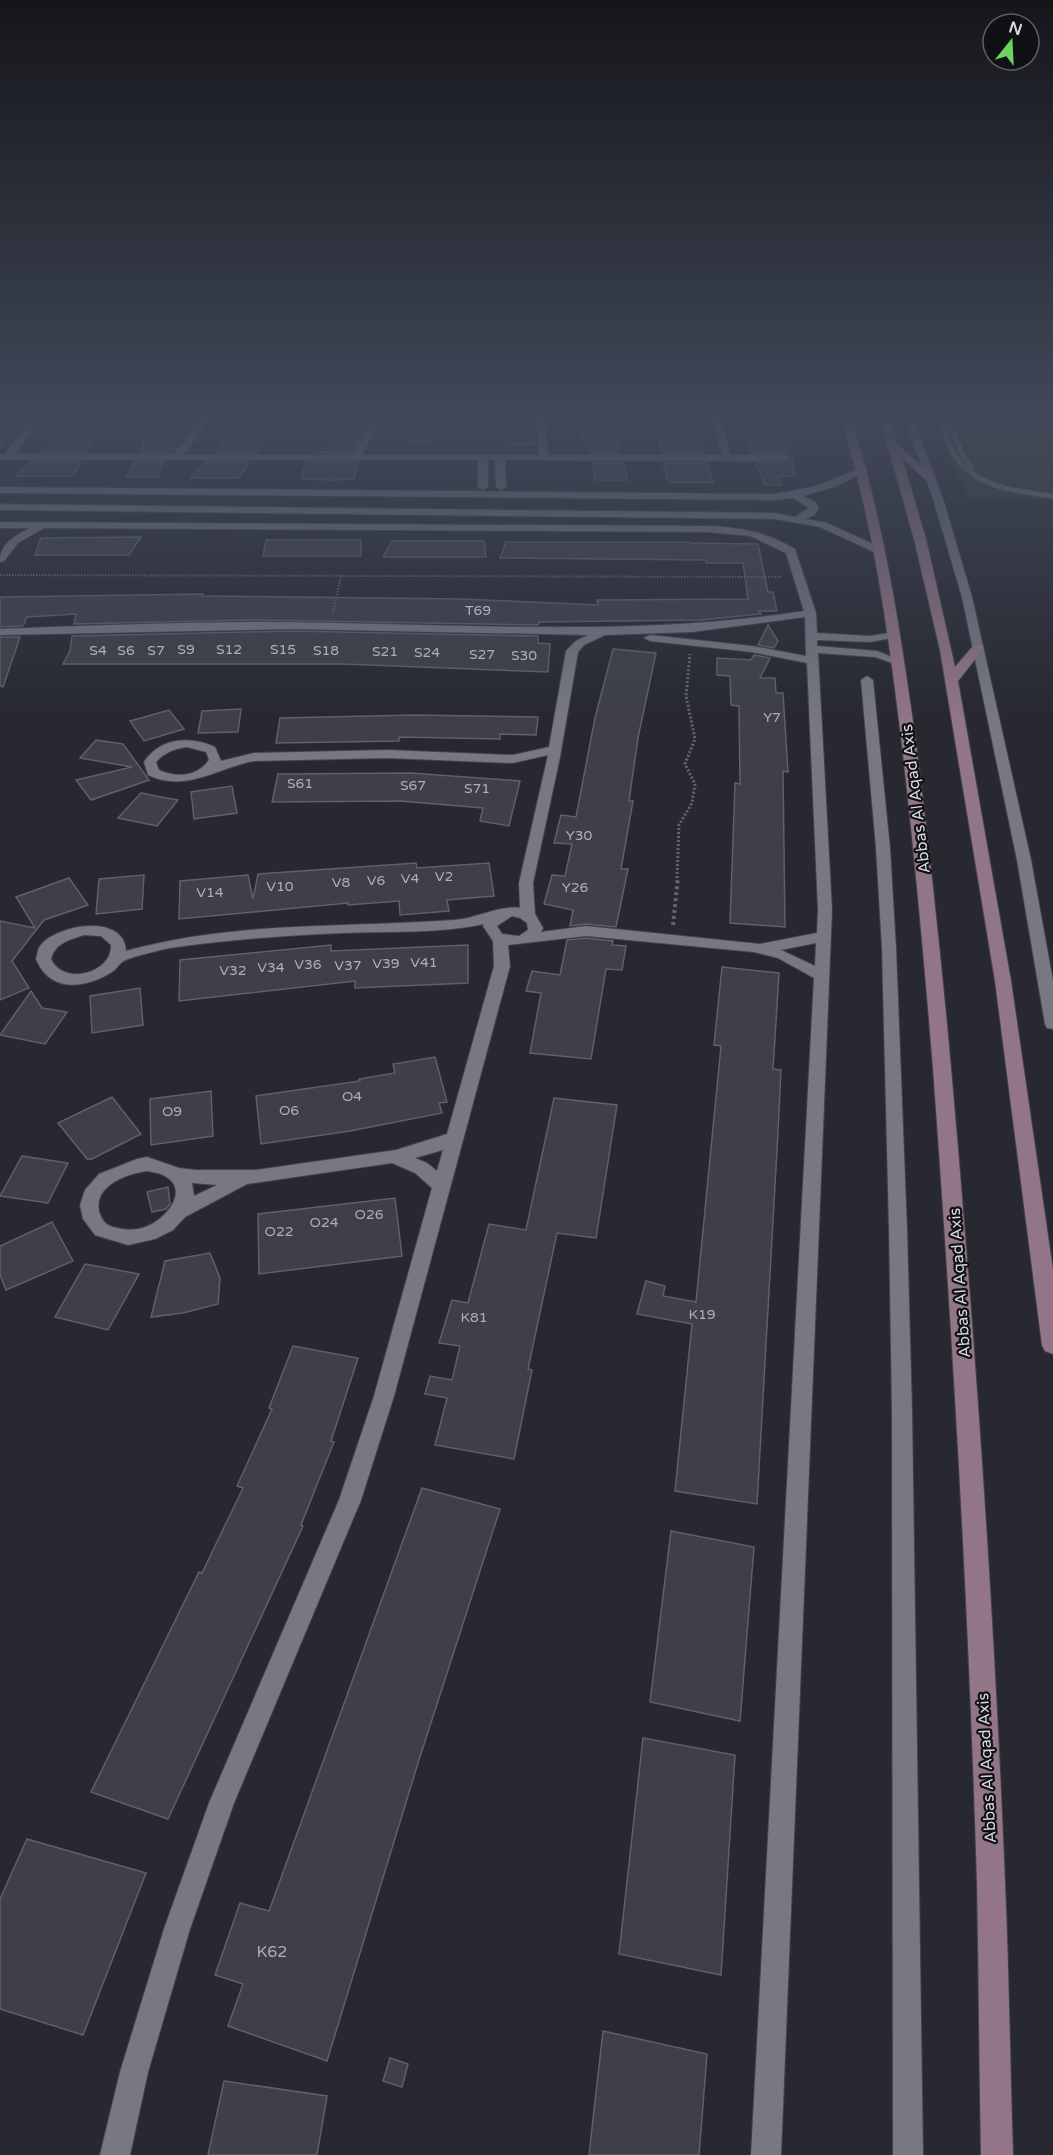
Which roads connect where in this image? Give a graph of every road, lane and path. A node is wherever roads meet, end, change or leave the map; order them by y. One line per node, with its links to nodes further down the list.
1 (793, 519): 2 (street)
2 (798, 519): 9 (street)
3 (873, 519): 9 (main road, Abbas Al Aqad Axis)
4 (914, 519): 26 (main road)
5 (944, 519): 21 (street)
6 (0, 525): 7 (street); 8 (street)
7 (43, 525): 8 (street); 13 (street)
8 (14, 541): 10 (street)
9 (880, 551): 19 (main road, Abbas Al Aqad Axis)
10 (0, 559)
11 (0, 575): 12 (path)
12 (341, 576): 13 (path); 15 (path)
13 (799, 577): 14 (street)
14 (810, 613): 18 (street); 22 (street)
15 (330, 626): 16 (street); 17 (street)
16 (547, 632): 18 (street); 23 (street)
17 (0, 633)
18 (606, 633): 20 (street); 23 (street)
19 (894, 635): 22 (street); 24 (main road, Abbas Al Aqad Axis)
20 (697, 643): 22 (street); 40 (path)
21 (978, 648): 26 (main road); 48 (street)
22 (812, 649): 24 (street); 38 (street)
23 (572, 651): 28 (street)
24 (898, 662): 59 (main road, Abbas Al Aqad Axis)
25 (867, 680): 58 (street)
26 (951, 681): 55 (main road)
27 (209, 748): 29 (street); 31 (street); 31 (street)
28 (555, 750): 30 (street); 32 (street)
29 (254, 757): 30 (street); 31 (street)
30 (513, 759): 32 (street)
31 (207, 771)
32 (550, 775): 33 (street)
33 (526, 883): 34 (street); 35 (street)
34 (499, 915): 35 (street); 36 (street); 41 (street)
35 (529, 916): 37 (street); 42 (street)
36 (456, 926): 41 (street); 43 (street)
37 (586, 931): 40 (street); 42 (street)
38 (824, 936): 44 (street); 47 (street)
39 (113, 937): 43 (street); 45 (street); 45 (street)
40 (672, 937): 44 (street)
41 (498, 938): 42 (street); 46 (street)
42 (526, 939): 46 (street)
43 (167, 944): 45 (street)
44 (754, 947): 47 (street)
45 (117, 958)
46 (502, 966): 49 (street)
47 (822, 976): 57 (street)
48 (1053, 1024)
49 (455, 1138): 50 (street); 53 (street)
50 (393, 1157): 52 (street); 53 (street)
51 (176, 1174): 52 (street); 54 (street); 54 (street)
52 (246, 1179): 54 (street)
53 (442, 1185): 56 (street)
54 (181, 1211)
55 (1053, 1345)
56 (115, 2155)
57 (766, 2155)
58 (908, 2155)
59 (998, 2155)

